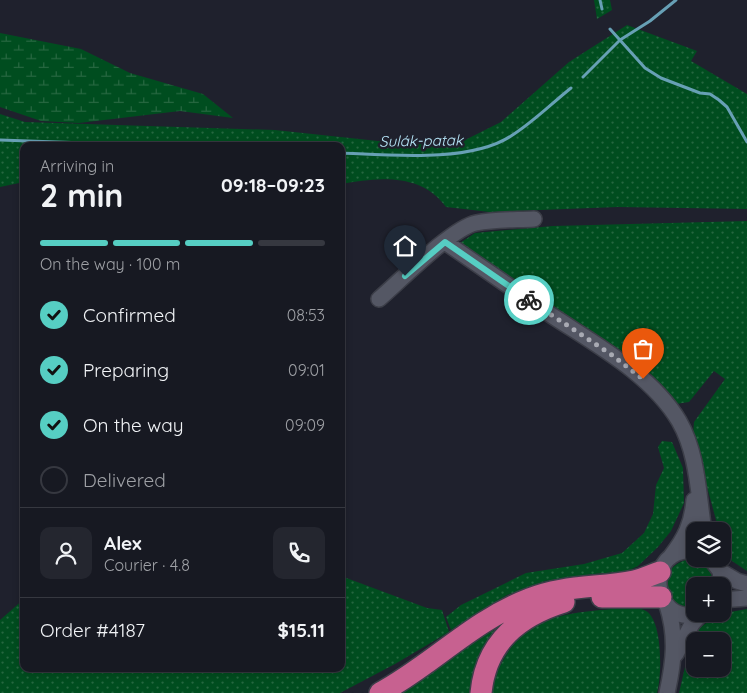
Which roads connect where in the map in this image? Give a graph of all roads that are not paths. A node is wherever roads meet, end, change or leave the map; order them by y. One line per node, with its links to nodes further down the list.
1 (534, 219): 2 (street)
2 (445, 242): 3 (street); 4 (street)
3 (379, 299)
4 (697, 484): 5 (street); 7 (street)
5 (703, 522)
6 (686, 552): 7 (street)
7 (665, 564): 12 (street); 16 (highway)
8 (731, 580): 9 (street)
9 (747, 584)
10 (747, 598): 11 (street)
11 (731, 599)
12 (664, 601): 13 (street); 15 (street); 17 (highway)
13 (686, 614)
14 (694, 622): 15 (street)
15 (674, 660): 18 (street)
16 (380, 693)
17 (481, 693)
18 (667, 693)

